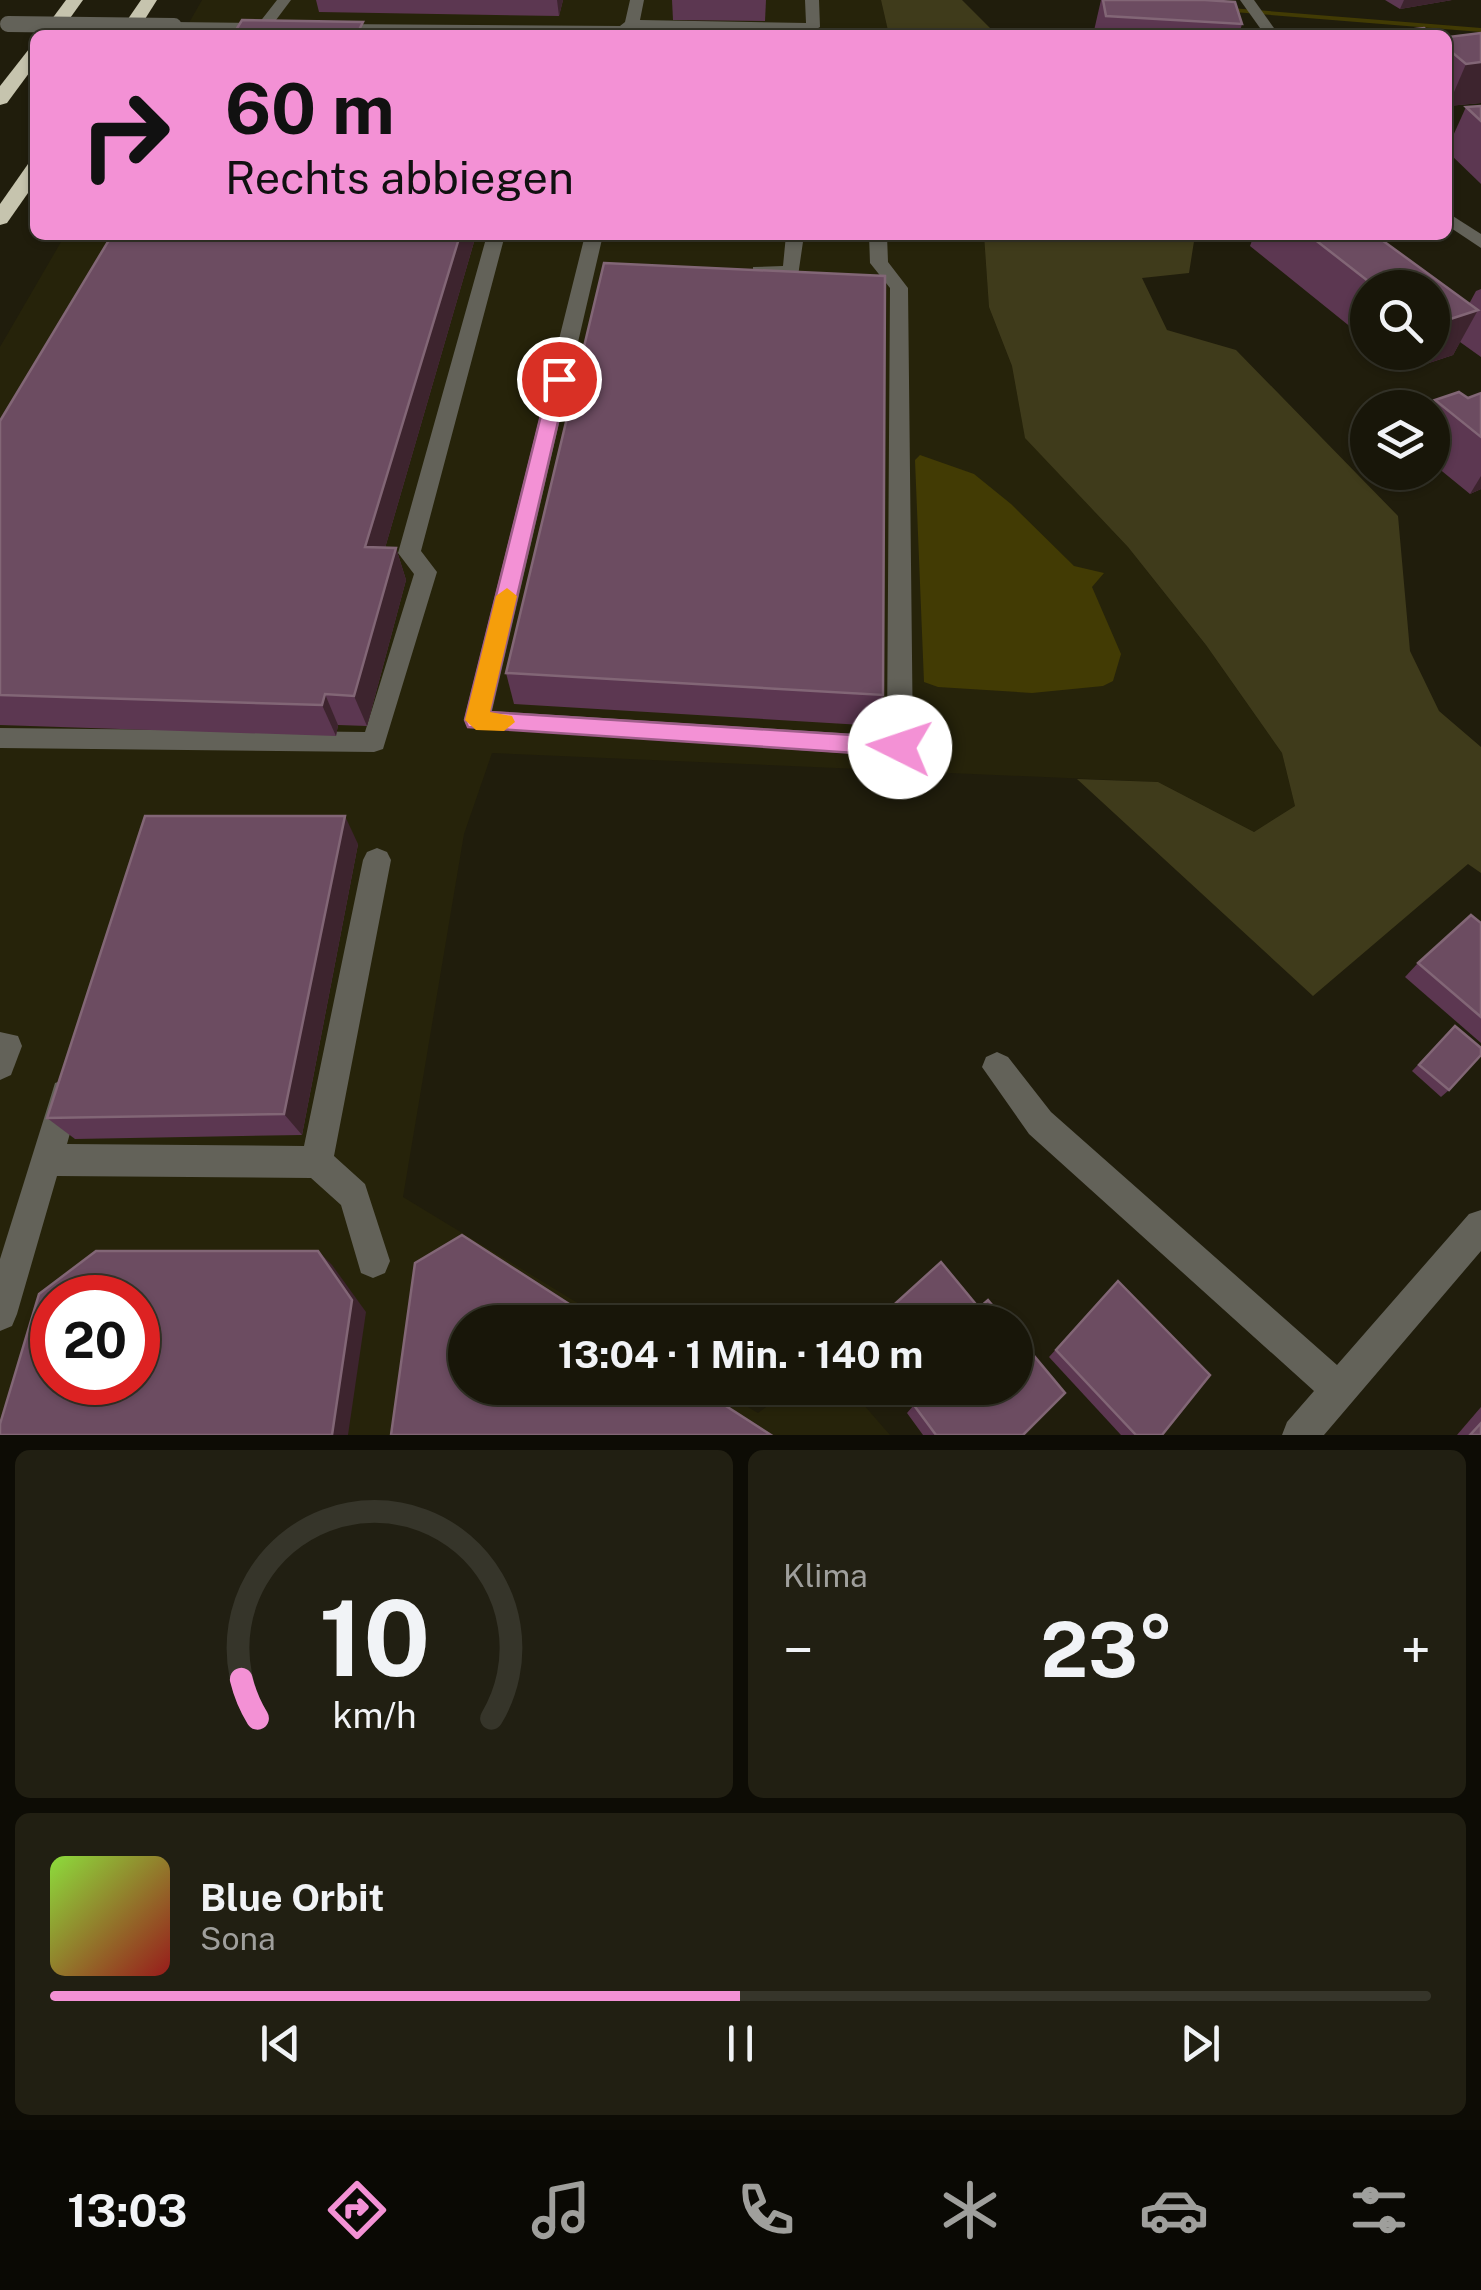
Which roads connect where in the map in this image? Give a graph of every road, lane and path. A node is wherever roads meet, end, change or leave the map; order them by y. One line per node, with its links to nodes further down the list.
1 (75, 0): 12 (highway)
2 (150, 0): 13 (highway)
3 (284, 0): 8 (street)
4 (637, 0): 16 (street)
5 (812, 0): 16 (street)
6 (1247, 0): 11 (street)
7 (4, 24): 14 (street, bridge)
8 (263, 27): 9 (street); 15 (street)
9 (282, 27)
10 (320, 28): 16 (street)
11 (1267, 29)
12 (52, 30)
13 (129, 30)
14 (222, 30)
15 (241, 30)
16 (628, 30)
17 (30, 60): 18 (highway)
18 (0, 99)
19 (30, 175): 20 (highway)
20 (0, 219)
21 (1452, 221): 26 (street)
22 (495, 240): 28 (street)
23 (594, 240): 25 (street)
24 (795, 240): 27 (street)
25 (878, 240)
26 (1481, 243)
27 (736, 270)
28 (0, 738)
29 (377, 860): 35 (street)
30 (0, 1046): 31 (street)
31 (0, 1066)
32 (997, 1067): 39 (street)
33 (74, 1071): 34 (street)
34 (44, 1160): 35 (street); 38 (street)
35 (317, 1162): 37 (street)
36 (1481, 1226): 39 (street)
37 (373, 1261)
38 (0, 1314)
39 (1339, 1390): 40 (street)
40 (1300, 1435)

